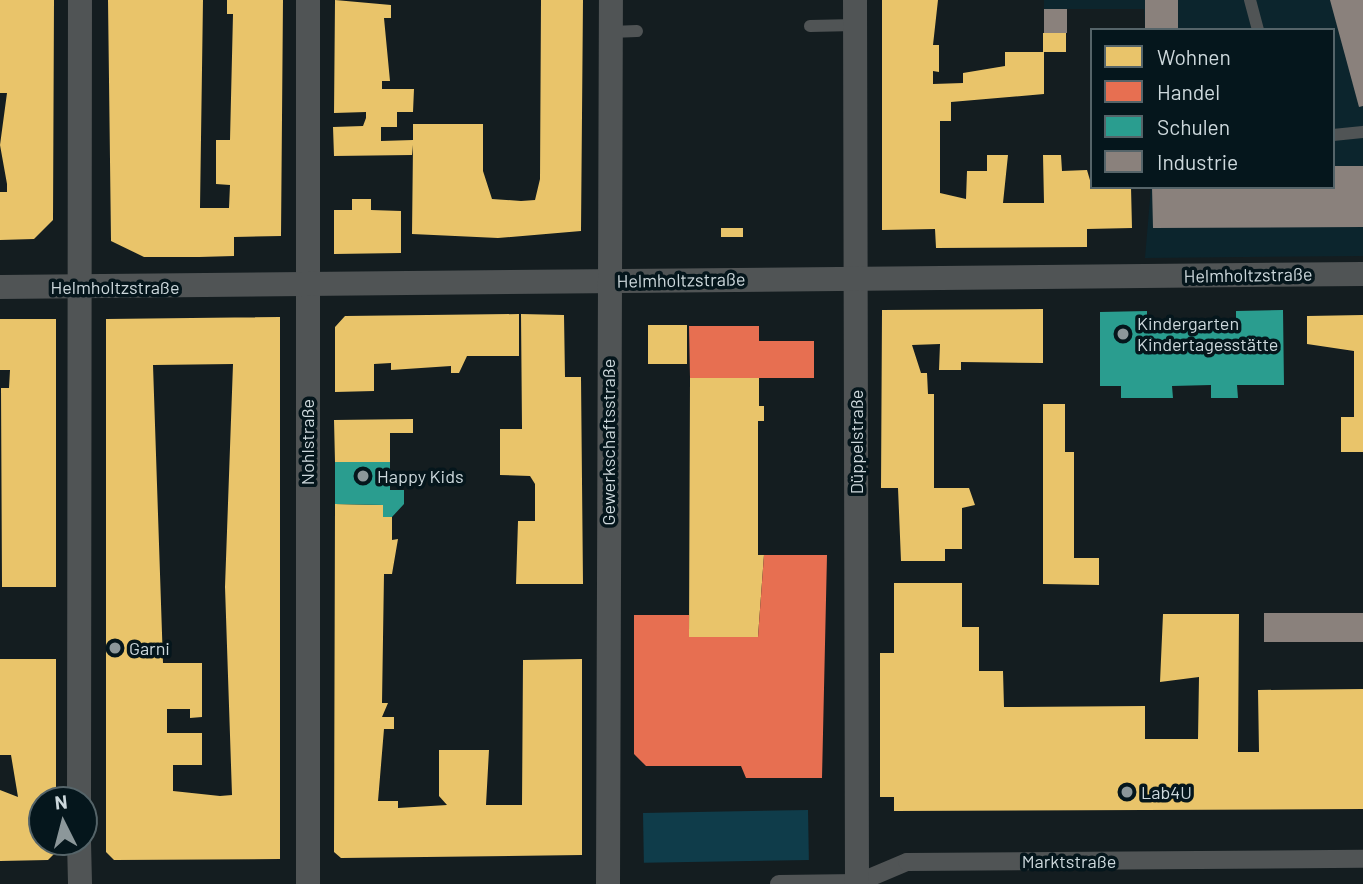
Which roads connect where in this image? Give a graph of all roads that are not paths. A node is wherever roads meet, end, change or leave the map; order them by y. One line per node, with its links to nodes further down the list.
1 (80, 0): 18 (street)
2 (308, 0): 16 (street, Nohlstraße)
3 (611, 0): 10 (street, Gewerkschaftsstraße)
4 (855, 0): 6 (street, Düppelstraße)
5 (1250, 0): 8 (lane)
6 (855, 25): 7 (lane); 14 (street, Düppelstraße)
7 (810, 26)
8 (1257, 28)
9 (637, 31): 10 (lane)
10 (611, 32): 15 (street, Gewerkschaftsstraße)
11 (1363, 132): 12 (lane)
12 (1335, 135)
13 (1363, 274): 14 (street, Helmholtzstraße)
14 (856, 278): 15 (street, Helmholtzstraße); 22 (street, Düppelstraße)
15 (608, 281): 16 (street, Helmholtzstraße); 25 (street, Gewerkschaftsstraße)
16 (307, 285): 18 (street, Helmholtzstraße); 24 (street, Nohlstraße)
17 (0, 287): 18 (street, Helmholtzstraße)
18 (79, 287): 19 (street)
19 (79, 786)
20 (79, 856): 23 (street)
21 (1363, 859): 22 (street, Marktstraße)
22 (857, 883): 26 (street, Marktstraße)
23 (80, 884)
24 (308, 884)
25 (608, 884)
26 (779, 884)

